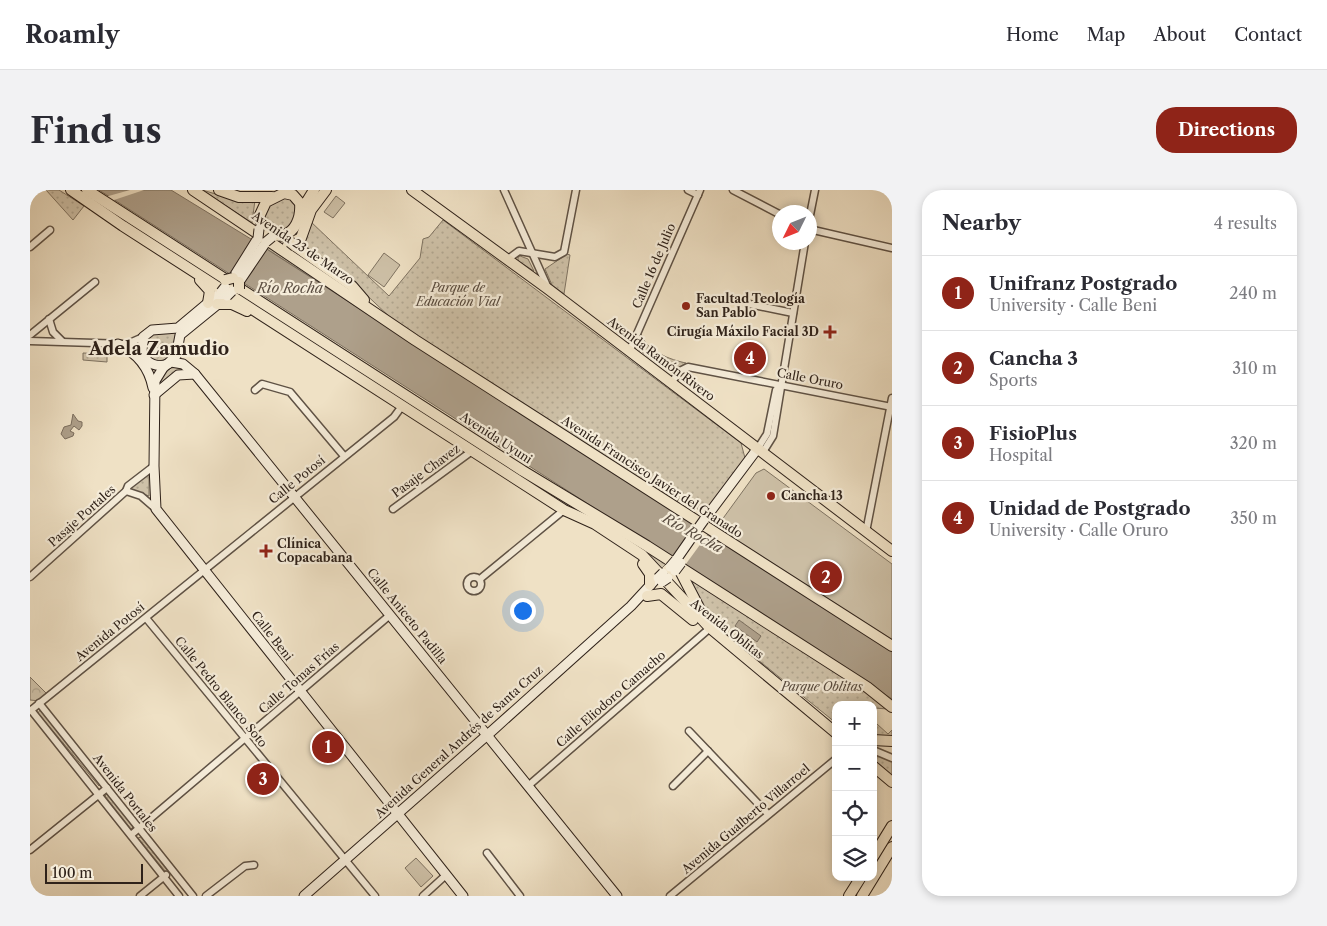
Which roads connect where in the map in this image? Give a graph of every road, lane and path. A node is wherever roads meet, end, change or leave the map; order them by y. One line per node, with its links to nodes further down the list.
1 (62, 190): 14 (main road, Avenida Uyuni)
2 (87, 190): 22 (main road, Avenida Uyuni)
3 (193, 190): 26 (main road, Avenida 23 de Marzo)
4 (220, 190): 5 (main road); 17 (main road, Avenida 23 de Marzo)
5 (260, 190)
6 (314, 190): 20 (main road)
7 (326, 190): 26 (main road)
8 (412, 190): 31 (main road, Avenida Ramón Rivero)
9 (504, 190): 30 (street)
10 (576, 190): 30 (street)
11 (688, 190): 16 (street)
12 (733, 190): 19 (street)
13 (816, 190): 18 (street)
14 (74, 192): 22 (main road, Avenida Uyuni)
15 (287, 192): 17 (main road); 20 (main road)
16 (699, 192): 47 (street, Calle 16 de Julio)
17 (272, 197): 21 (main road)
18 (813, 205)
19 (772, 210)
20 (301, 211): 25 (main road)
21 (259, 217): 25 (main road); 25 (main road)
22 (126, 222): 33 (main road, bridge); 35 (main road); 48 (main road, Avenida Uyuni)
23 (50, 230): 27 (street)
24 (817, 231): 28 (street)
25 (265, 239): 26 (main road); 33 (main road)
26 (288, 245): 37 (main road, Avenida 23 de Marzo); 37 (main road)
27 (30, 247)
28 (892, 248)
29 (804, 250): 38 (street)
30 (532, 253): 31 (street); 34 (street)
31 (508, 259): 34 (main road, Avenida Ramón Rivero)
32 (95, 282): 39 (street)
33 (232, 285): 35 (main road); 48 (main road, bridge)
34 (548, 289): 47 (main road, Avenida Ramón Rivero)
35 (213, 304): 41 (main road); 48 (main road)
36 (749, 304): 38 (street)
37 (372, 310): 40 (main road, Avenida 23 de Marzo)
38 (793, 313): 52 (street)
39 (49, 319): 42 (street); 45 (street)
40 (398, 328): 79 (main road, Avenida Francisco Javier del Granado)
41 (180, 330): 43 (main road); 49 (main road)
42 (30, 335)
43 (143, 337): 46 (street); 49 (main road)
44 (30, 341): 45 (street)
45 (63, 342): 46 (street)
46 (118, 344): 54 (main road)
47 (629, 352): 51 (main road, Avenida Ramón Rivero)
48 (335, 356): 56 (main road, Avenida Uyuni); 70 (main road, Avenida Uyuni)
49 (170, 363): 50 (main road, Calle Aniceto Padilla); 54 (main road)
50 (196, 374): 54 (main road); 63 (main road, Calle Aniceto Padilla)
51 (671, 383): 52 (street, Calle Oruro); 58 (main road, Avenida Ramón Rivero)
52 (780, 385): 57 (street, Calle Oruro); 58 (street)
53 (255, 390): 60 (street)
54 (153, 391): 61 (main road)
55 (892, 398): 57 (street)
56 (402, 406): 59 (main road, Avenida Uyuni); 60 (street, Calle Potosí)
57 (891, 407): 67 (street)
58 (760, 450): 67 (main road, Avenida Ramón Rivero); 70 (main road)
59 (472, 451): 65 (street, Pasaje Chavez); 66 (main road, Avenida Uyuni)
60 (344, 456): 63 (street, Calle Potosí)
61 (154, 466): 62 (street, Pasaje Portales); 64 (main road)
62 (126, 491): 64 (street, Pasaje Portales); 71 (street, Pasaje Portales)
63 (295, 496): 69 (street, Calle Potosí); 76 (main road, Calle Aniceto Padilla)
64 (156, 509): 69 (main road, Calle Beni)
65 (393, 509)
66 (568, 512): 72 (street); 73 (main road); 78 (main road, Avenida Uyuni)
67 (866, 532): 68 (main road, Avenida Ramón Rivero)
68 (892, 551)
69 (204, 570): 77 (street, Avenida Potosí); 80 (main road, Calle Beni)
70 (670, 571): 73 (main road, Avenida General Andrés de Santa Cruz); 74 (main road, Avenida General Andrés de Santa Cruz); 78 (main road); 82 (main road, Avenida Uyuni)
71 (30, 576)
72 (480, 580)
73 (650, 585): 75 (main road, Avenida General Andrés de Santa Cruz)
74 (647, 596): 75 (main road, Avenida General Andrés de Santa Cruz); 78 (main road, Avenida Oblitas)
75 (631, 606): 86 (main road, Avenida General Andrés de Santa Cruz)
76 (390, 615): 80 (street, Calle Tomas Frías); 86 (main road, Calle Aniceto Padilla)
77 (146, 618): 81 (street, Avenida Potosí); 87 (street, Calle Pedro Blanco Soto)
78 (710, 628): 84 (main road, Avenida Oblitas); 96 (street, Calle Eliodoro Camacho)
79 (892, 646)
80 (300, 691): 87 (street, Calle Tomas Frías); 100 (main road, Calle Beni)
81 (39, 703): 83 (street, Avenida Potosí); 98 (street, Avenida Portales)
82 (892, 707)
83 (30, 710): 99 (street, Avenida Portales)
84 (832, 729)
85 (689, 731): 90 (street)
86 (487, 735): 96 (main road, Calle Aniceto Padilla); 100 (main road, Avenida General Andrés de Santa Cruz)
87 (244, 739): 103 (street, Calle Tomas Frías); 109 (street, Calle Pedro Blanco Soto)
88 (877, 740): 89 (main road)
89 (892, 741)
90 (708, 751): 97 (street); 101 (street)
91 (877, 752): 92 (street)
92 (892, 758)
93 (832, 762): 101 (street, Avenida Gualberto Villarroel)
94 (877, 769): 95 (main road)
95 (892, 782)
96 (528, 786): 124 (main road, Calle Aniceto Padilla)
97 (673, 786)
98 (107, 788): 99 (street); 103 (street, Avenida Portales)
99 (99, 794): 104 (street, Avenida Portales); 106 (street)
100 (398, 813): 109 (main road, Avenida General Andrés de Santa Cruz); 112 (main road, Calle Beni)
101 (768, 814): 125 (street, Avenida Gualberto Villarroel)
102 (892, 826): 107 (main road)
103 (139, 828): 104 (street, Calle Tomas Frías); 111 (street, Avenida Portales)
104 (131, 835): 113 (street, Avenida Portales)
105 (892, 847): 127 (main road)
106 (30, 850)
107 (877, 850)
108 (487, 853): 123 (street)
109 (345, 860): 119 (main road, Avenida General Andrés de Santa Cruz); 120 (street, Calle Pedro Blanco Soto)
110 (254, 865): 118 (street)
111 (172, 870): 113 (street); 117 (street, Avenida Portales)
112 (446, 875): 121 (street); 122 (main road, Calle Beni)
113 (164, 877): 115 (street); 116 (street, Avenida Portales)
114 (858, 881): 126 (main road)
115 (140, 896)
116 (179, 896)
117 (193, 896)
118 (206, 896)
119 (304, 896)
120 (375, 896)
121 (424, 896)
122 (463, 896)
123 (520, 896)
124 (617, 896)
125 (670, 896)
126 (849, 896)
127 (862, 896)

